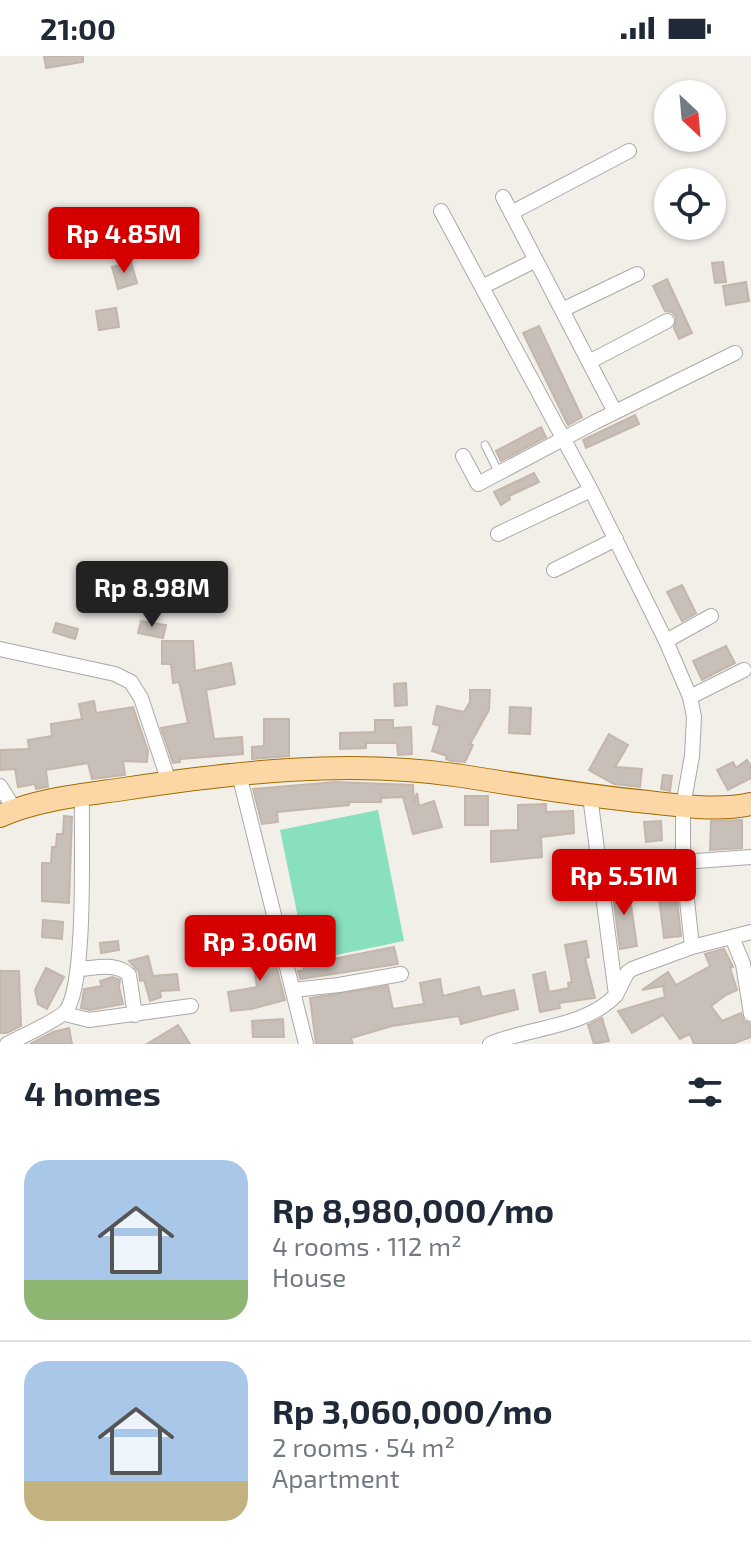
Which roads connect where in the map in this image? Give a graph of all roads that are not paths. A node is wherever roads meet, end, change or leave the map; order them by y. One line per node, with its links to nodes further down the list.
1 (629, 151): 4 (street)
2 (503, 197): 4 (street)
3 (441, 211): 7 (street)
4 (511, 213): 5 (street)
5 (536, 260): 7 (street); 8 (street)
6 (637, 274): 8 (street)
7 (482, 287): 13 (street)
8 (562, 310): 11 (street)
9 (667, 321): 11 (street)
10 (735, 353): 12 (street)
11 (589, 362): 12 (street)
12 (615, 412): 13 (street)
13 (564, 439): 16 (street); 17 (street)
14 (485, 445): 16 (lane)
15 (463, 456): 16 (street)
16 (499, 473)
17 (591, 490): 18 (street); 19 (street)
18 (498, 534)
19 (616, 539): 20 (street); 22 (street)
20 (554, 570)
21 (711, 616): 22 (street)
22 (666, 641): 25 (street)
23 (0, 649): 27 (street)
24 (744, 670): 25 (street)
25 (690, 697): 32 (street)
26 (239, 774): 27 (main road); 30 (main road); 41 (street)
27 (169, 782): 29 (main road)
28 (0, 786): 33 (street)
29 (82, 795): 33 (main road); 39 (street)
30 (590, 796): 32 (main road); 42 (street)
31 (751, 804): 32 (main road)
32 (683, 806): 35 (street)
33 (8, 813)
34 (751, 857): 35 (street)
35 (683, 862): 38 (street)
36 (751, 932): 37 (street)
37 (732, 937): 38 (street); 45 (street)
38 (692, 947): 42 (street)
39 (79, 969): 44 (street); 46 (street)
40 (401, 974): 41 (street)
41 (293, 990): 48 (street)
42 (616, 995): 49 (street)
43 (191, 1006): 46 (street)
44 (65, 1014): 46 (street); 47 (street)
45 (751, 1014)
46 (135, 1015)
47 (7, 1041)
48 (306, 1044)
49 (490, 1044)

